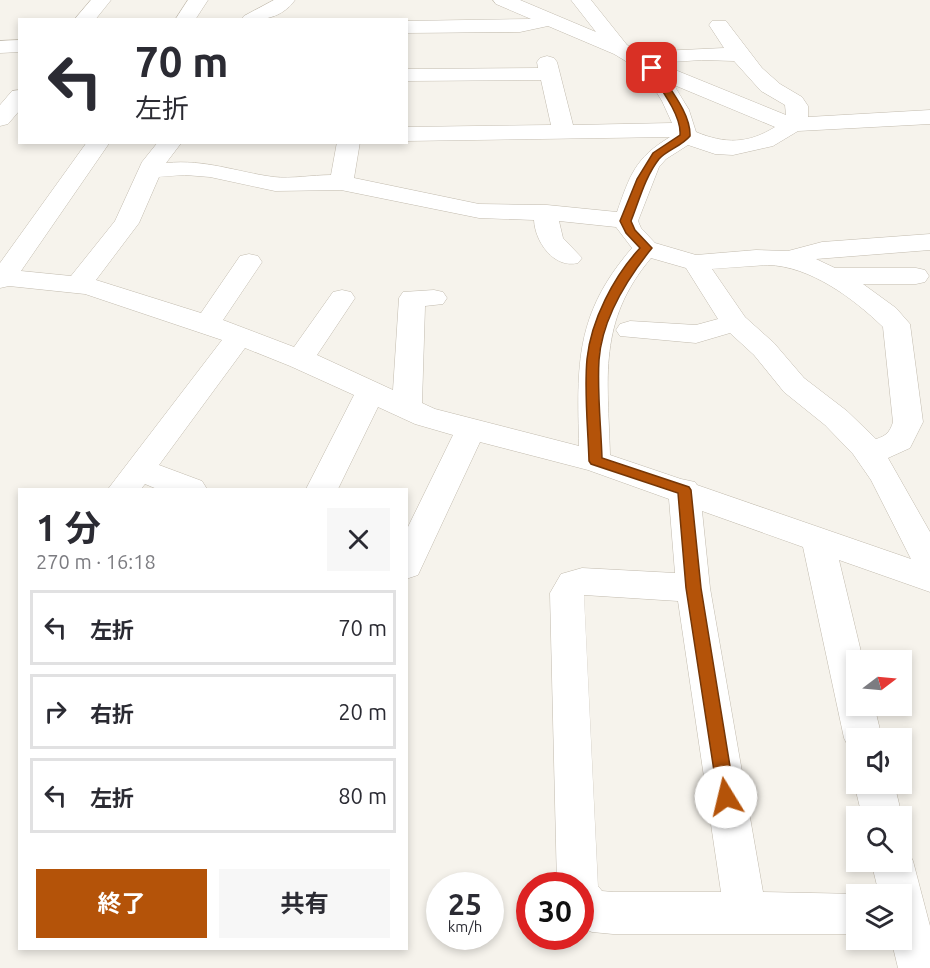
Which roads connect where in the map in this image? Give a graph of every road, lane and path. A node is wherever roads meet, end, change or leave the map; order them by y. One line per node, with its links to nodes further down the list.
1 (101, 0): 6 (street)
2 (198, 0): 7 (street)
3 (285, 0): 8 (street)
4 (503, 0): 9 (street)
5 (581, 0): 15 (street)
6 (86, 18)
7 (186, 18)
8 (255, 18)
9 (546, 20): 11 (street); 15 (street)
10 (719, 26): 14 (street)
11 (408, 27)
12 (0, 46): 13 (street)
13 (18, 46)
14 (738, 55): 15 (street); 18 (street)
15 (637, 59): 18 (street); 20 (street)
16 (408, 75): 19 (street)
17 (930, 117): 18 (street)
18 (790, 125): 20 (street)
19 (564, 132): 20 (street); 21 (street)
20 (686, 133): 28 (street)
21 (408, 134)
22 (98, 144): 37 (street)
23 (169, 144): 25 (street)
24 (349, 144): 26 (street)
25 (151, 171): 26 (street); 38 (street)
26 (341, 183): 27 (street)
27 (547, 212): 28 (street); 31 (street)
28 (626, 221): 30 (street)
29 (930, 242): 32 (street)
30 (646, 248): 34 (street); 50 (street)
31 (569, 258)
32 (787, 259): 34 (street); 35 (street)
33 (249, 262): 42 (street)
34 (695, 263): 41 (street)
35 (828, 276): 36 (street); 49 (street)
36 (916, 276)
37 (1, 278): 38 (street)
38 (78, 285): 42 (street)
39 (342, 298): 45 (street)
40 (434, 298): 47 (street)
41 (735, 323): 43 (street); 49 (street)
42 (207, 324): 44 (street)
43 (630, 330)
44 (239, 337): 45 (street); 51 (street)
45 (300, 359): 46 (street)
46 (370, 392): 47 (street); 53 (street)
47 (407, 410): 48 (street)
48 (471, 429): 50 (street); 56 (street)
49 (869, 452): 57 (street)
50 (595, 461): 54 (street)
51 (131, 480): 52 (street)
52 (184, 488)
53 (322, 488)
54 (684, 490): 55 (street); 59 (street)
55 (818, 541): 58 (street); 60 (street)
56 (408, 562)
57 (930, 564)
58 (930, 579)
59 (693, 588): 61 (street); 63 (street)
60 (861, 728)
61 (578, 872)
62 (594, 911): 63 (street)
63 (745, 913): 64 (street)
64 (846, 913)
65 (912, 940): 66 (street)
66 (920, 968)

